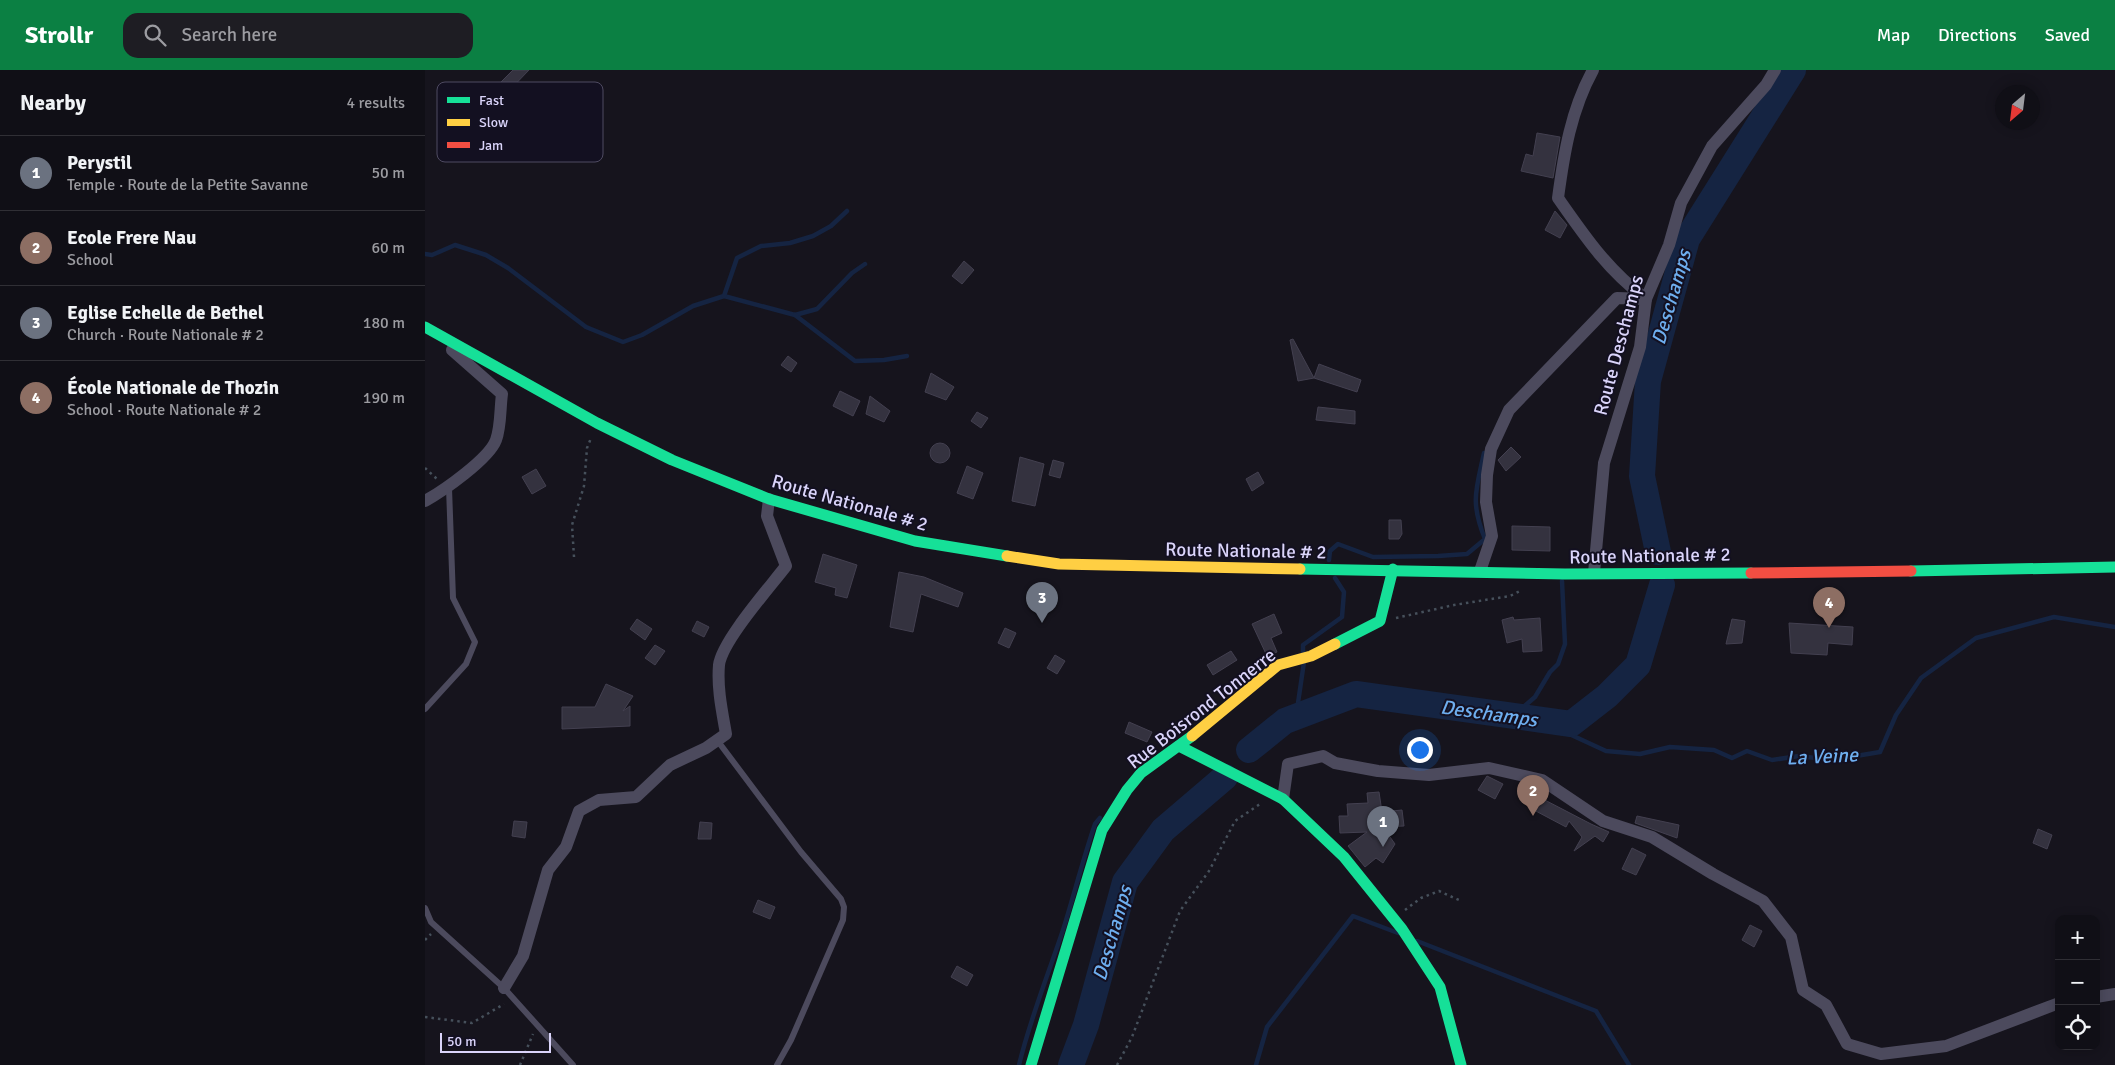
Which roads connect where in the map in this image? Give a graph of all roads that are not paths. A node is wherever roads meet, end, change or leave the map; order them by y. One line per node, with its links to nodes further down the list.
1 (1593, 70): 3 (street)
2 (1775, 70): 3 (street, Route Deschamps)
3 (1645, 299): 10 (street); 11 (street, Route Deschamps)
4 (426, 327): 5 (street); 6 (main road, Route Nationale # 2)
5 (449, 488): 7 (street); 12 (lane)
6 (769, 498): 9 (main road, Route Nationale # 2); 13 (street)
7 (425, 501)
8 (2115, 567): 11 (main road, Route Nationale # 2)
9 (1393, 569): 10 (main road, Route Nationale # 2); 14 (main road, Rue Boisrond Tonnerre)
10 (1480, 571): 11 (main road, Route Nationale # 2)
11 (1594, 573)
12 (425, 709)
13 (717, 740): 17 (street); 22 (lane)
14 (1179, 746): 15 (main road); 23 (main road, Rue Boisrond Tonnerre)
15 (1278, 797): 20 (street); 24 (main road)
16 (425, 908): 17 (lane)
17 (505, 988): 21 (lane)
18 (2115, 994): 19 (street)
19 (2100, 996)
20 (2055, 1005)
21 (573, 1065)
22 (777, 1065)
23 (1031, 1065)
24 (1461, 1065)

